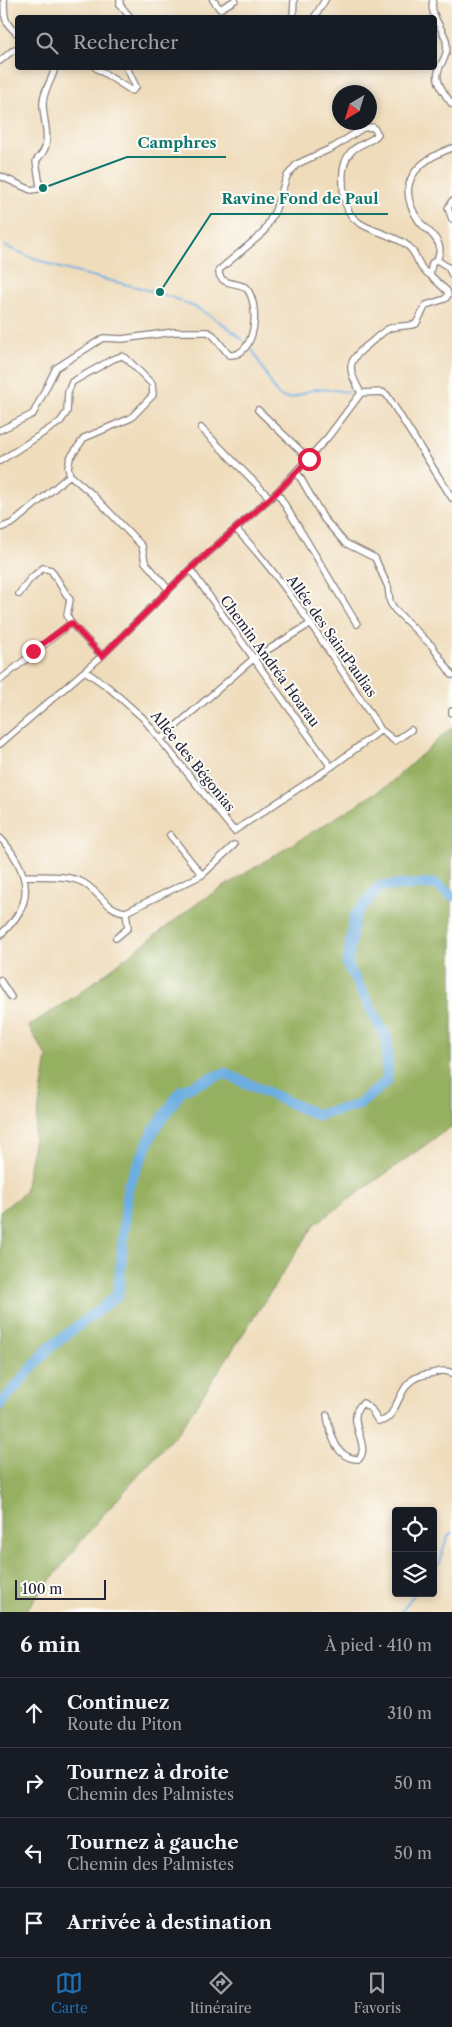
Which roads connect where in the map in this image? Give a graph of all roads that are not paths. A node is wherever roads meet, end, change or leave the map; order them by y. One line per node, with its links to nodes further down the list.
1 (4, 0): 13 (street)
2 (120, 0): 8 (street)
3 (213, 0): 4 (street)
4 (235, 0)
5 (294, 0): 9 (street)
6 (325, 0): 10 (street)
7 (433, 0): 11 (street)
8 (128, 15)
9 (293, 15)
10 (316, 15)
11 (434, 15)
12 (437, 22): 19 (street)
13 (15, 32)
14 (15, 50): 15 (street)
15 (0, 61)
16 (53, 70): 21 (street)
17 (99, 70): 18 (street)
18 (128, 70)
19 (452, 104)
20 (452, 148): 24 (street)
21 (0, 176)
22 (452, 201): 23 (street)
23 (452, 219)
24 (437, 260): 25 (street); 26 (street)
25 (430, 275): 27 (street); 30 (street)
26 (452, 275)
27 (362, 393): 31 (street); 37 (street)
28 (258, 410): 31 (street)
29 (201, 428): 36 (street)
30 (0, 430)
31 (309, 459): 33 (street)
32 (0, 461): 34 (street)
33 (296, 472): 35 (street); 49 (street)
34 (70, 475): 38 (street); 41 (street)
35 (277, 492): 36 (street); 45 (street)
36 (270, 498): 39 (street)
37 (452, 498)
38 (0, 528)
39 (236, 528): 40 (street); 44 (street, Allée des SaintPaulias)
40 (190, 569): 41 (street); 47 (street, Chemin Andréa Hoarau)
41 (169, 590): 46 (street)
42 (19, 594): 43 (street)
43 (71, 623): 46 (street); 50 (street)
44 (310, 624): 47 (street); 51 (street, Allée des SaintPaulias)
45 (356, 624)
46 (102, 656): 48 (street)
47 (253, 659): 53 (street); 55 (street, Chemin Andréa Hoarau)
48 (85, 671): 53 (street, Allée des Bégonias); 54 (street)
49 (452, 675)
50 (0, 680)
51 (381, 730): 52 (street); 55 (street, Allée des Bégonias)
52 (411, 730)
53 (161, 739): 55 (street, Allée des Bégonias)
54 (0, 744)
55 (331, 767)
56 (170, 835): 59 (street)
57 (0, 838): 60 (street)
58 (234, 845): 59 (street)
59 (202, 875): 61 (street)
60 (24, 876): 61 (street); 62 (street)
61 (126, 912): 63 (street)
62 (0, 935)
63 (116, 938)
64 (0, 980): 65 (street)
65 (11, 997)
66 (452, 1373): 67 (street)
67 (327, 1415)

